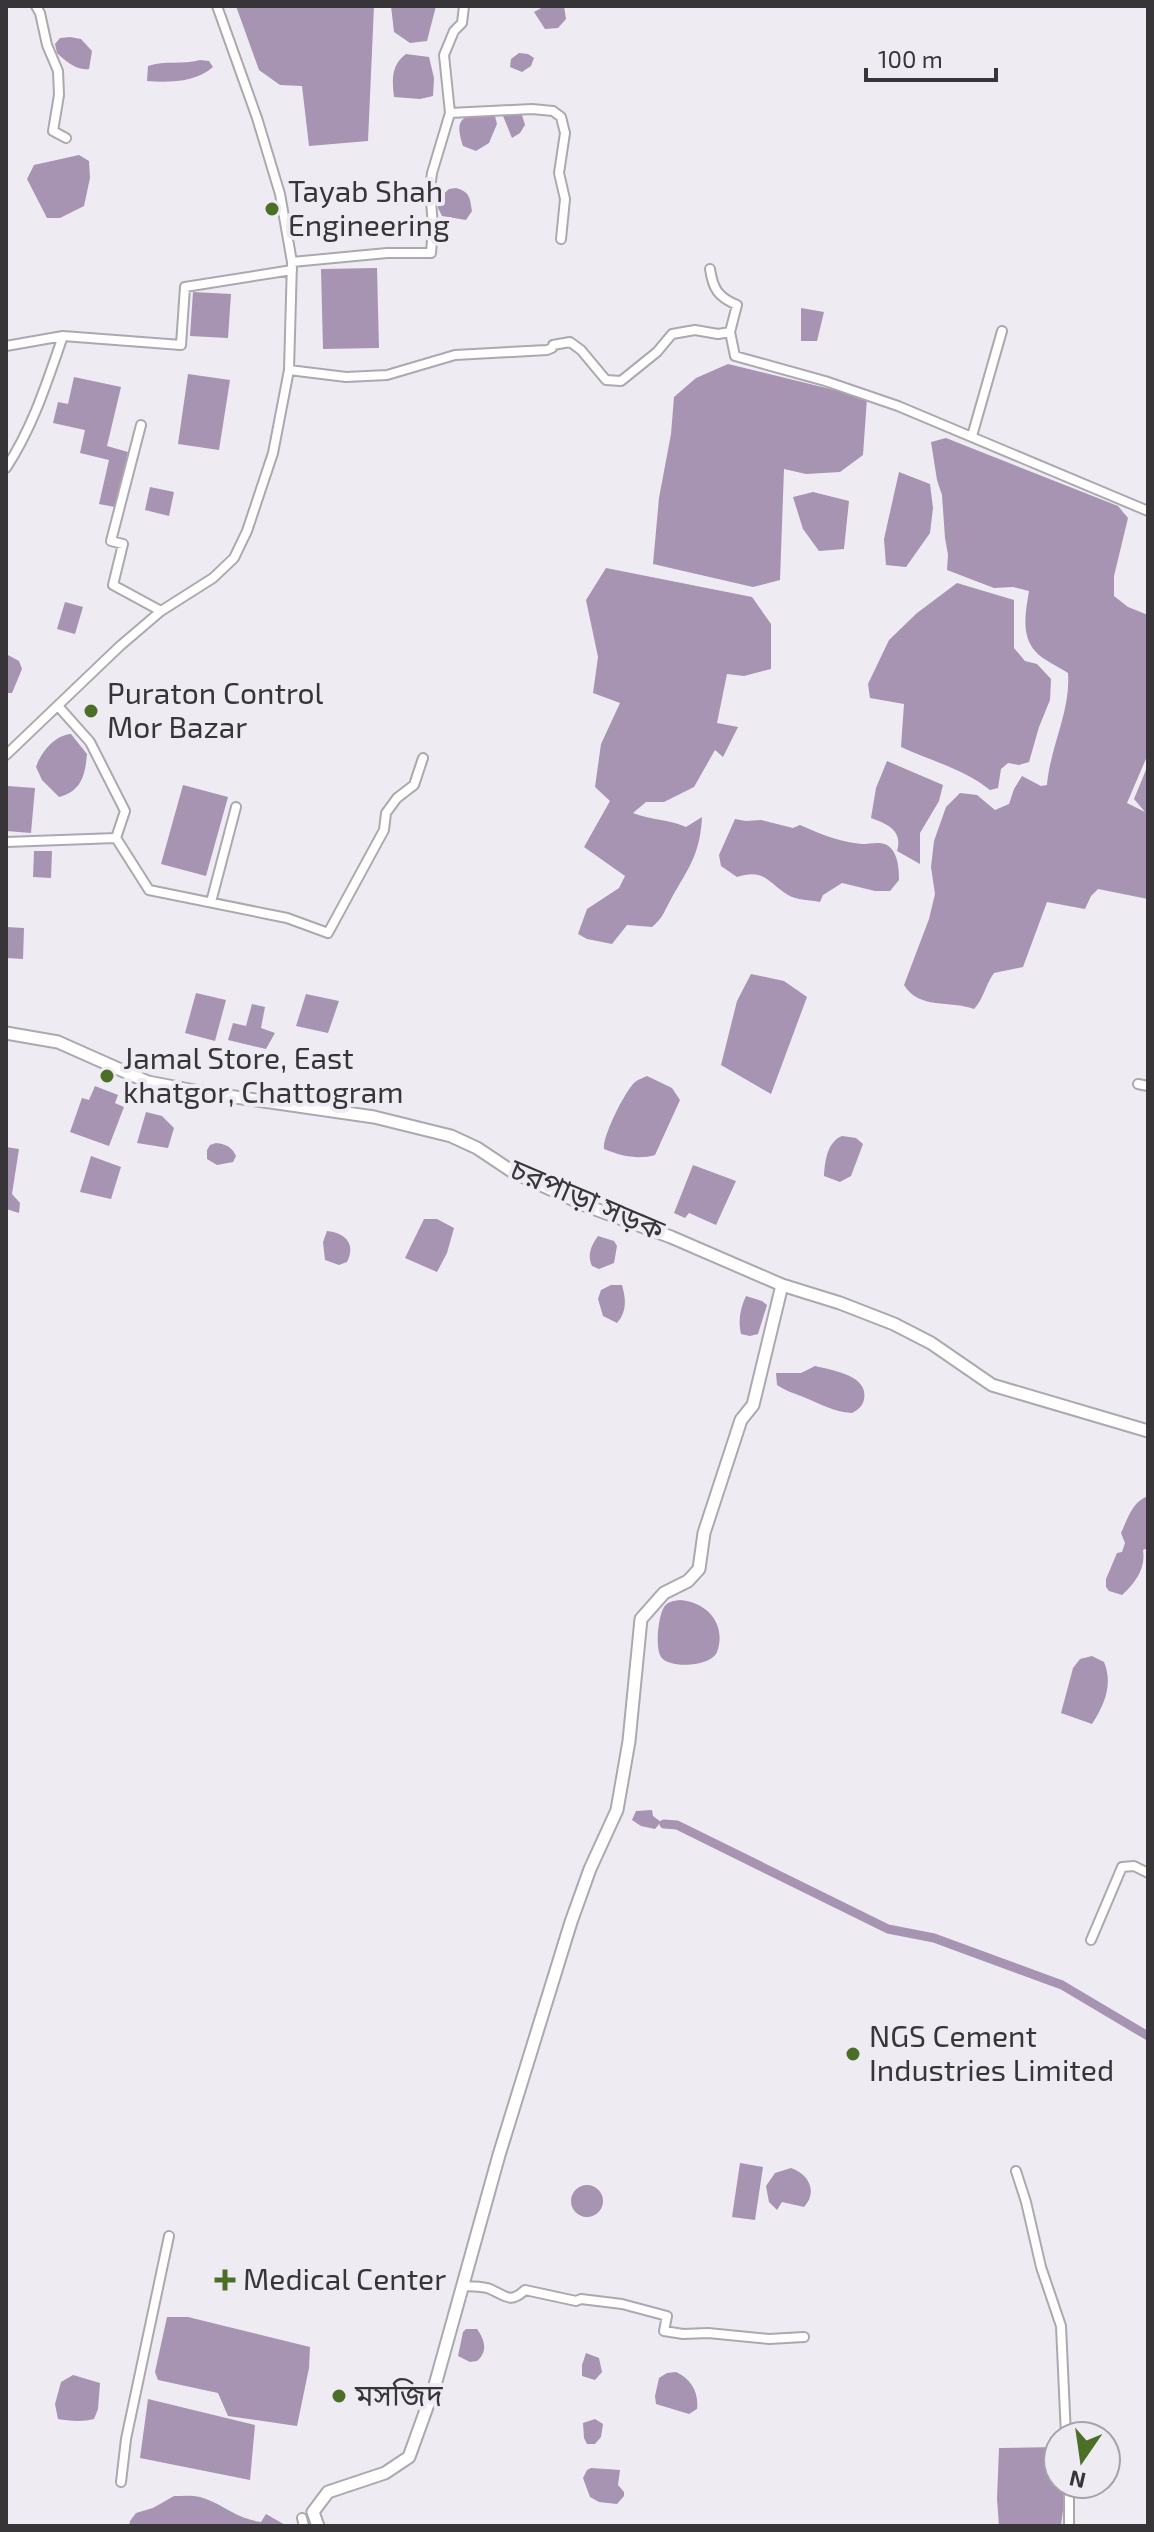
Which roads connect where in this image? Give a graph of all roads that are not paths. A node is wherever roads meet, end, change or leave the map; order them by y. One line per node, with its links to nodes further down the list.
1 (36, 6): 5 (street)
2 (217, 6): 7 (street)
3 (464, 6): 4 (street)
4 (450, 113): 6 (street); 7 (street)
5 (66, 138)
6 (561, 239)
7 (292, 266): 11 (street); 13 (street)
8 (710, 269): 10 (street)
9 (1002, 331): 15 (street)
10 (730, 332): 13 (street); 15 (street)
11 (63, 336): 12 (street); 16 (street)
12 (6, 346)
13 (289, 370): 18 (street)
14 (141, 425): 18 (street)
15 (972, 436): 17 (street)
16 (6, 468)
17 (1148, 511)
18 (161, 611): 19 (street)
19 (58, 706): 20 (street); 23 (street)
20 (7, 753)
21 (423, 758): 25 (street)
22 (236, 807): 25 (street)
23 (116, 838): 24 (street); 25 (street)
24 (6, 842)
25 (211, 902)
26 (6, 1033): 27 (street, চরপাড়া সড়ক)
27 (782, 1285): 28 (street, চরপাড়া সড়ক); 33 (street)
28 (1148, 1431)
29 (1148, 1873): 30 (street)
30 (1091, 1940)
31 (1016, 2171): 35 (street)
32 (169, 2236): 36 (street)
33 (464, 2286): 34 (street); 38 (street)
34 (804, 2337)
35 (1065, 2420)
36 (121, 2482)
37 (1069, 2500): 39 (street)
38 (318, 2526)
39 (1069, 2526)

